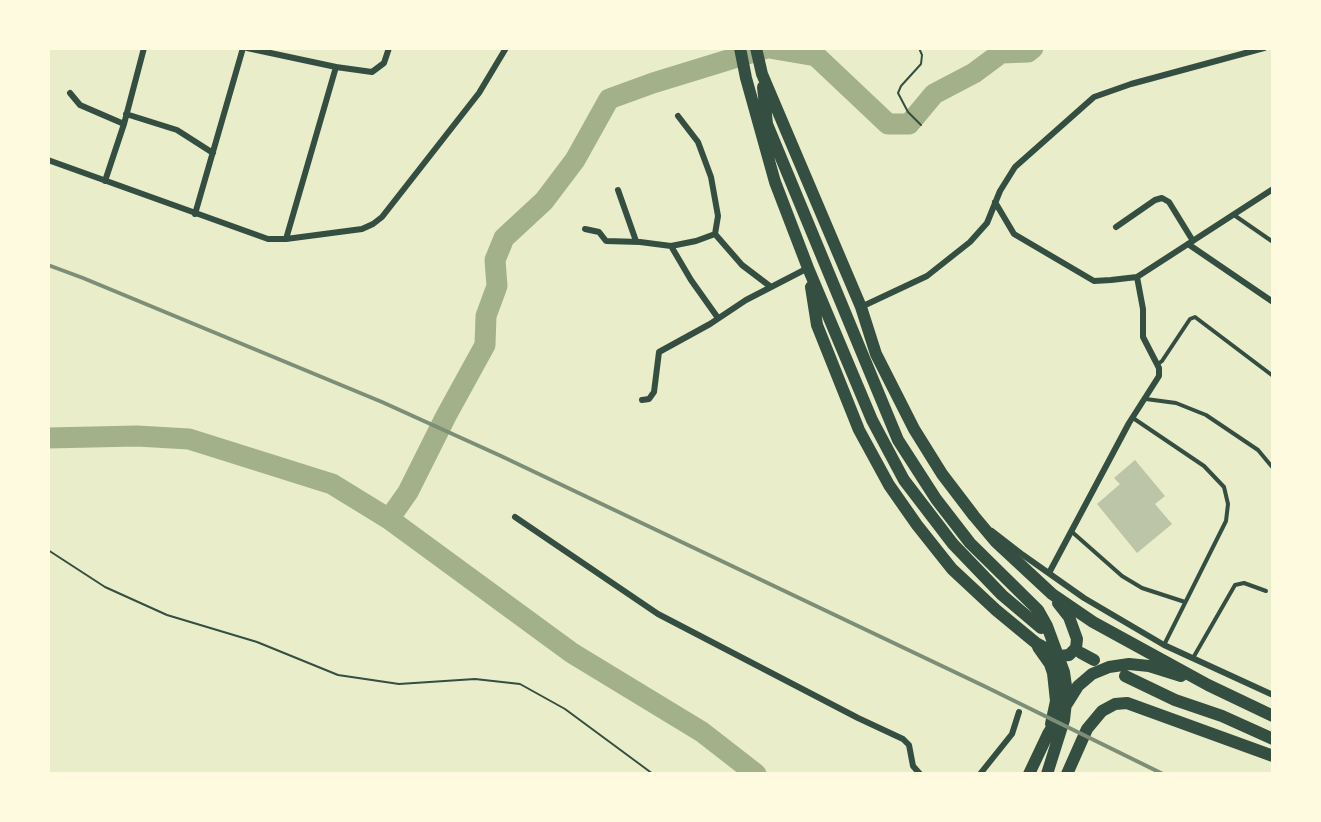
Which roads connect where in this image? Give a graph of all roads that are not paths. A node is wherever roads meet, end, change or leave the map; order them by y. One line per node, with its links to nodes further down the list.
1 (144, 48): 11 (street)
2 (245, 48): 8 (street); 14 (street)
3 (388, 48): 8 (street)
4 (504, 48): 25 (street)
5 (740, 48): 30 (highway)
6 (756, 48): 9 (highway)
7 (1264, 48): 19 (street)
8 (336, 67): 25 (street)
9 (762, 74): 34 (highway); 66 (highway)
10 (70, 93): 13 (street)
11 (126, 114): 13 (street); 14 (street)
12 (678, 116): 24 (street)
13 (124, 124): 16 (street)
14 (213, 153): 20 (street)
15 (48, 160): 16 (street)
16 (105, 181): 20 (street)
17 (1273, 189): 21 (street)
18 (618, 190): 26 (street)
19 (995, 202): 31 (street); 34 (street)
20 (195, 214): 25 (street)
21 (1234, 214): 27 (street); 28 (lane)
22 (1116, 226): 27 (street)
23 (585, 229): 26 (street)
24 (715, 234): 29 (street); 32 (street)
25 (286, 239)
26 (636, 241): 29 (street)
27 (1191, 242): 31 (street); 33 (street)
28 (1273, 242)
29 (671, 246): 35 (street)
30 (808, 268): 32 (street); 49 (highway); 50 (highway)
31 (1137, 277): 36 (street)
32 (771, 287): 35 (street)
33 (1273, 302)
34 (861, 307): 42 (highway)
35 (718, 318): 39 (street)
36 (1158, 364): 37 (lane); 38 (street)
37 (1273, 376)
38 (1146, 399): 40 (street); 41 (lane)
39 (642, 400)
40 (1132, 418): 44 (street); 48 (lane)
41 (1273, 468)
42 (974, 516): 45 (street); 47 (highway)
43 (515, 517): 63 (street)
44 (1071, 531): 45 (street); 48 (lane)
45 (1049, 573): 51 (street)
46 (1266, 591): 53 (lane)
47 (1052, 594): 50 (highway); 56 (highway)
48 (1185, 602): 51 (lane)
49 (1041, 628)
50 (1036, 644): 60 (highway)
51 (1164, 645): 53 (street)
52 (1081, 653): 54 (highway)
53 (1193, 658): 57 (street)
54 (1094, 660)
55 (1125, 676): 61 (highway)
56 (1208, 685): 59 (highway); 60 (highway)
57 (1273, 695)
58 (1019, 712): 64 (street)
59 (1273, 716)
60 (1048, 734): 65 (highway)
61 (1273, 739)
62 (1273, 756): 67 (highway)
63 (920, 774)
64 (980, 774)
65 (1029, 774)
66 (1047, 774)
67 (1067, 774)

